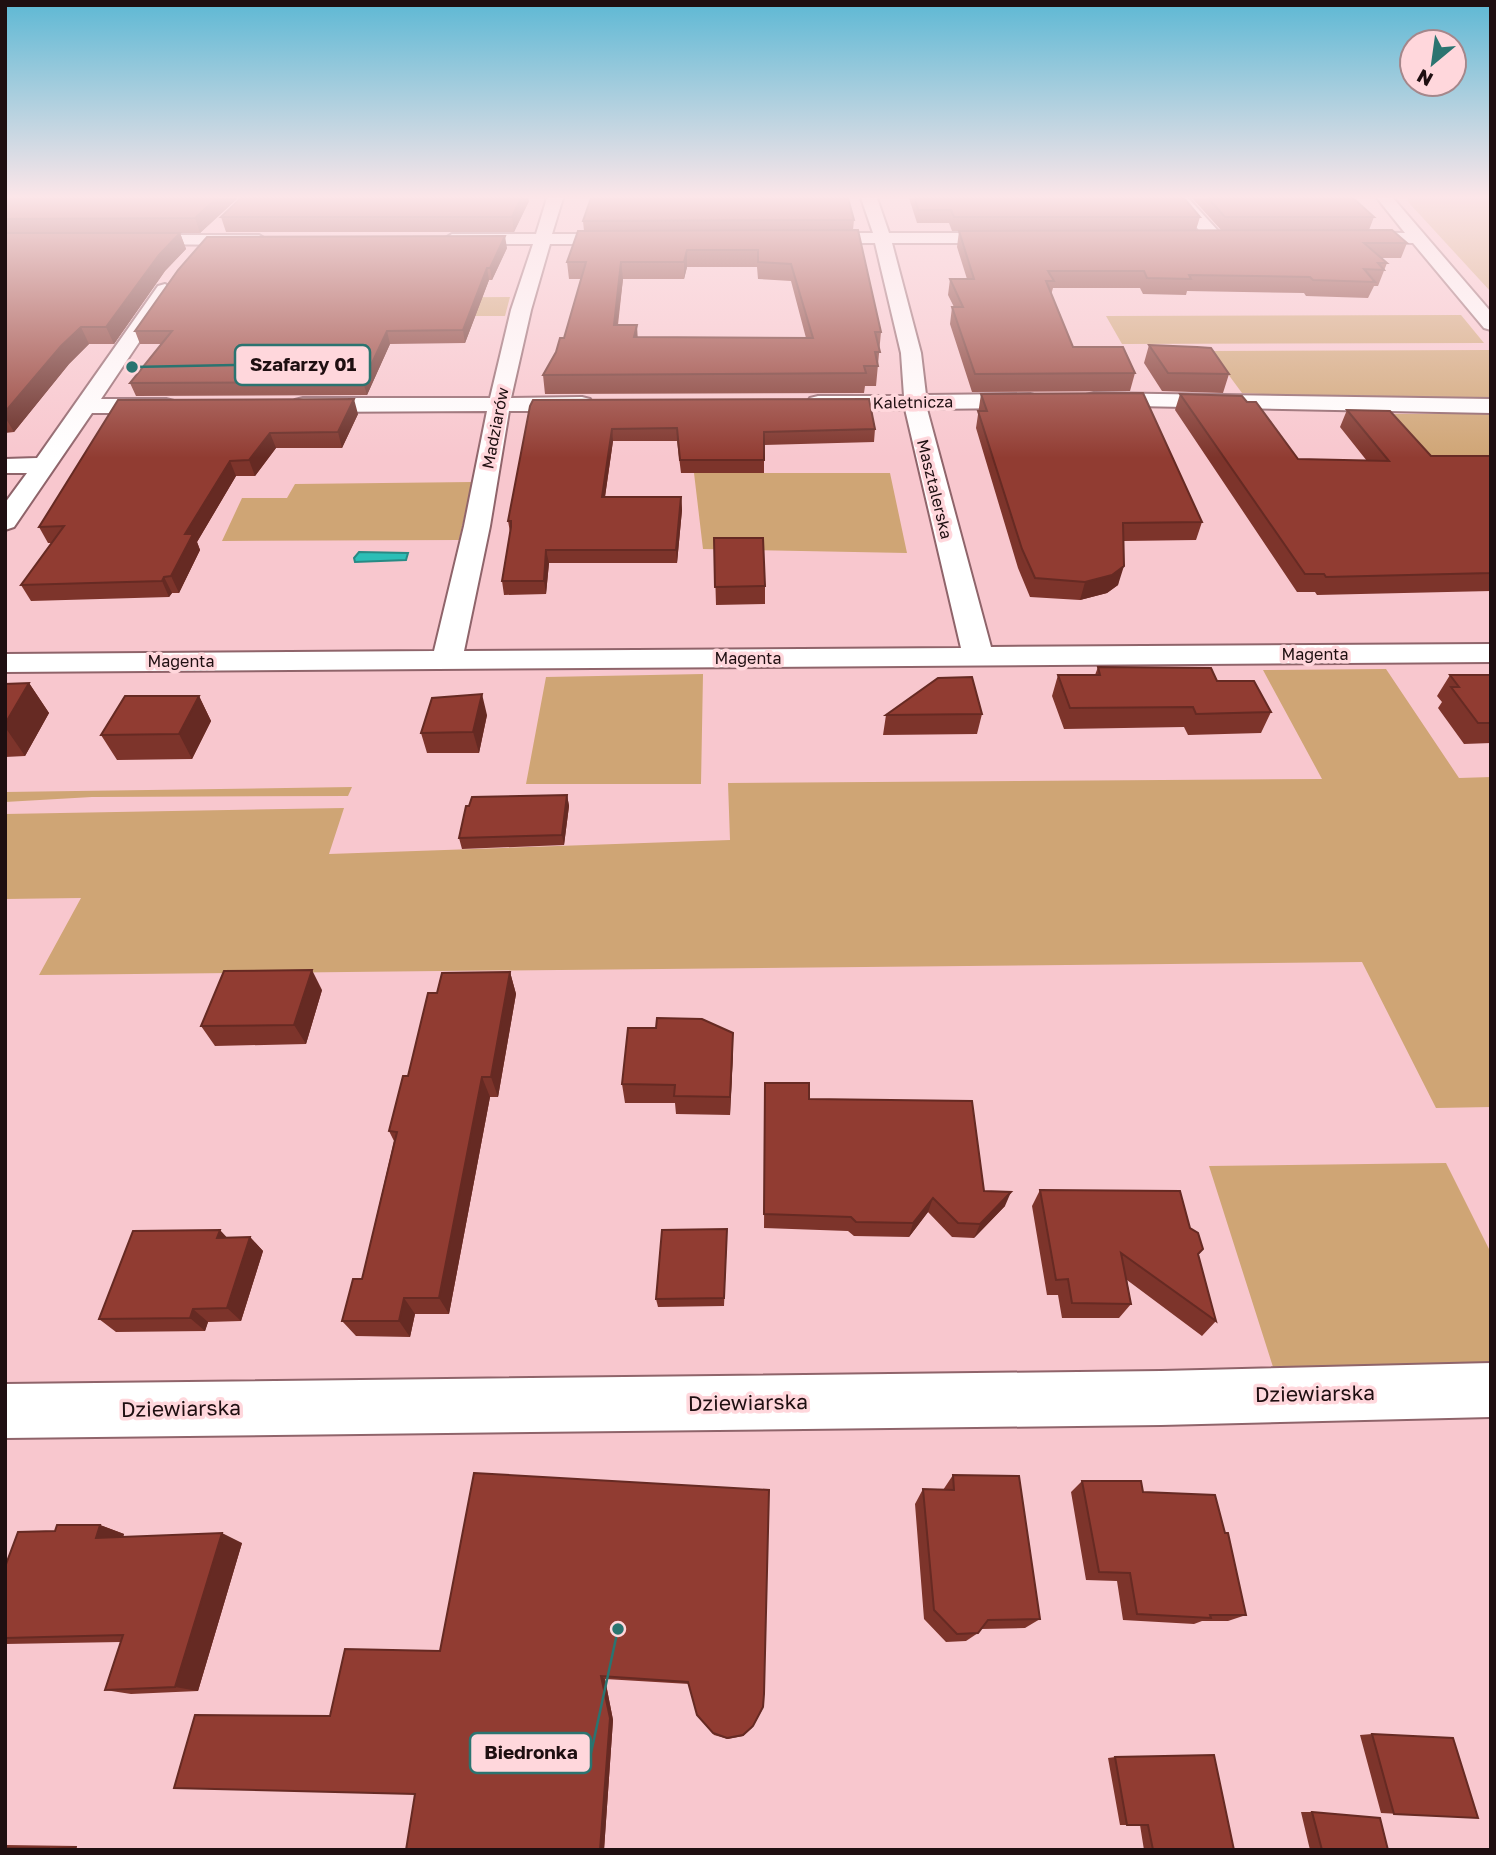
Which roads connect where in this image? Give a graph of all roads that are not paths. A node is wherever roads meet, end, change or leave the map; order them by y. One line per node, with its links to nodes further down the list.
1 (168, 285): 12 (street)
2 (529, 285): 8 (street, Madziarów)
3 (894, 285): 6 (street, Masztalerska)
4 (1458, 285): 5 (street)
5 (1491, 324)
6 (915, 402): 7 (street, Kaletnicza); 13 (street, Kaletnicza); 18 (street, Masztalerska)
7 (791, 403)
8 (499, 404): 9 (street); 11 (street); 19 (street, Madziarów)
9 (610, 404)
10 (191, 405): 12 (street)
11 (275, 405)
12 (84, 406): 15 (street)
13 (1491, 406)
14 (5, 466): 15 (street)
15 (44, 466): 16 (street)
16 (5, 522)
17 (1491, 653): 18 (street, Magenta)
18 (978, 656): 19 (street, Magenta)
19 (447, 660): 20 (street, Magenta)
20 (5, 663)
21 (1491, 1390): 22 (street, Dziewiarska)
22 (5, 1411)

